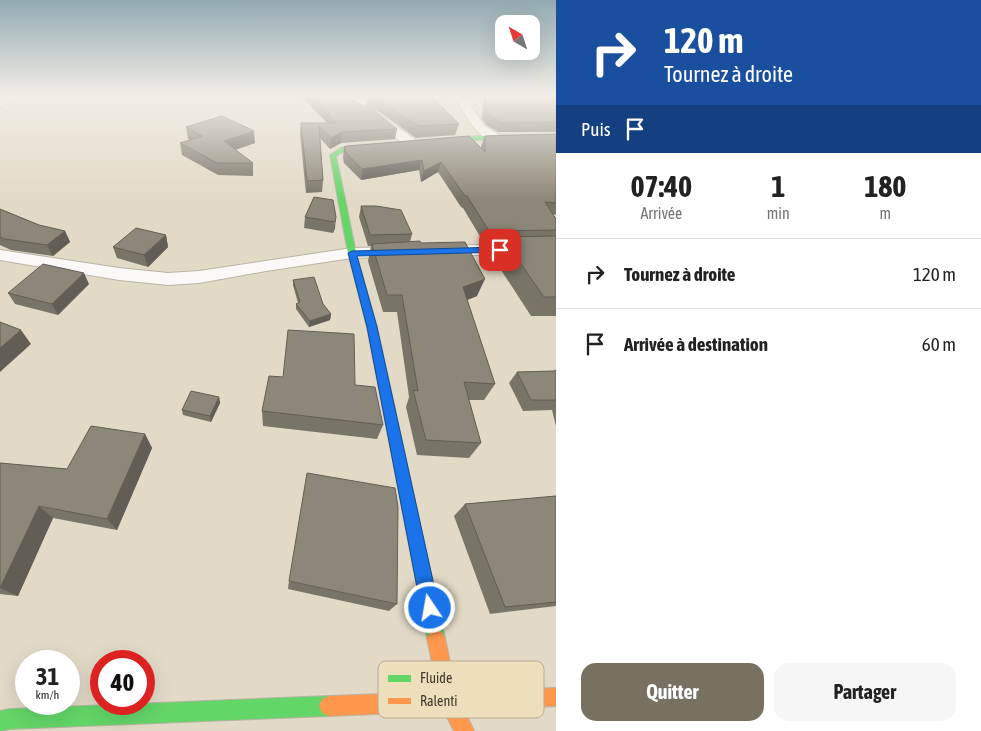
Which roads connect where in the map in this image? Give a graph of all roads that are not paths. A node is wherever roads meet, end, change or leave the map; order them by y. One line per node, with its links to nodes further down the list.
1 (394, 130): 5 (street)
2 (484, 130): 3 (street)
3 (496, 138): 4 (street); 5 (street)
4 (556, 138)
5 (411, 143): 7 (street)
6 (556, 248): 7 (street)
7 (352, 253): 8 (street); 9 (street)
8 (0, 255)
9 (442, 661)
10 (378, 704): 12 (street)
11 (458, 718): 13 (street)
12 (0, 721)
13 (464, 731)

